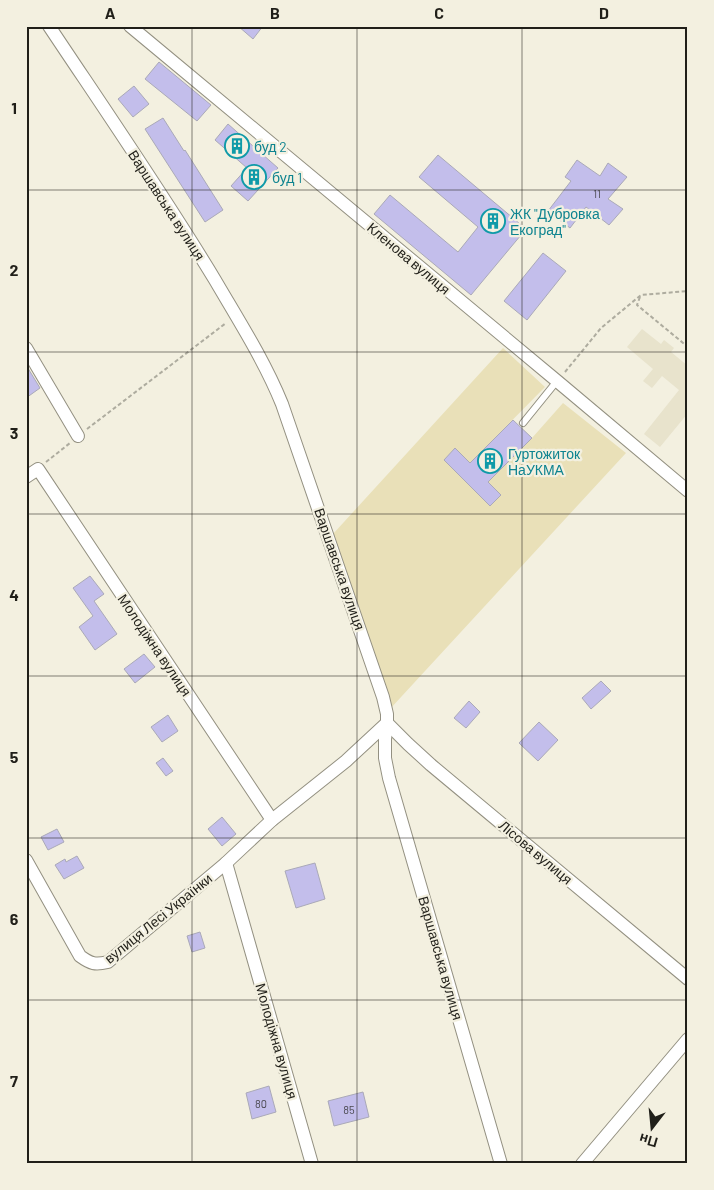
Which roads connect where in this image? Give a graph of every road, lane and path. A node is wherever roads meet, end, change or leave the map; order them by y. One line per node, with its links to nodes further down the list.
1 (49, 26): 5 (street, Варшавська вулиця)
2 (130, 26): 8 (street, Кленова вулиця)
3 (688, 291): 4 (path)
4 (641, 295): 6 (path); 8 (path)
5 (236, 315): 10 (path); 14 (street, Варшавська вулиця)
6 (688, 347)
7 (26, 348): 10 (street)
8 (558, 381): 9 (lane); 13 (street, Кленова вулиця)
9 (523, 423)
10 (78, 436): 11 (path)
11 (38, 469): 12 (street); 15 (street, Молодіжна вулиця)
12 (26, 478)
13 (688, 491)
14 (387, 722): 15 (street); 18 (street, Лісова вулиця); 21 (street, Варшавська вулиця)
15 (272, 820): 17 (street)
16 (26, 860): 17 (street, вулиця Лесі Українки)
17 (226, 863): 20 (street, Молодіжна вулиця)
18 (688, 979)
19 (688, 1039): 22 (street)
20 (312, 1164)
21 (501, 1164)
22 (582, 1164)

